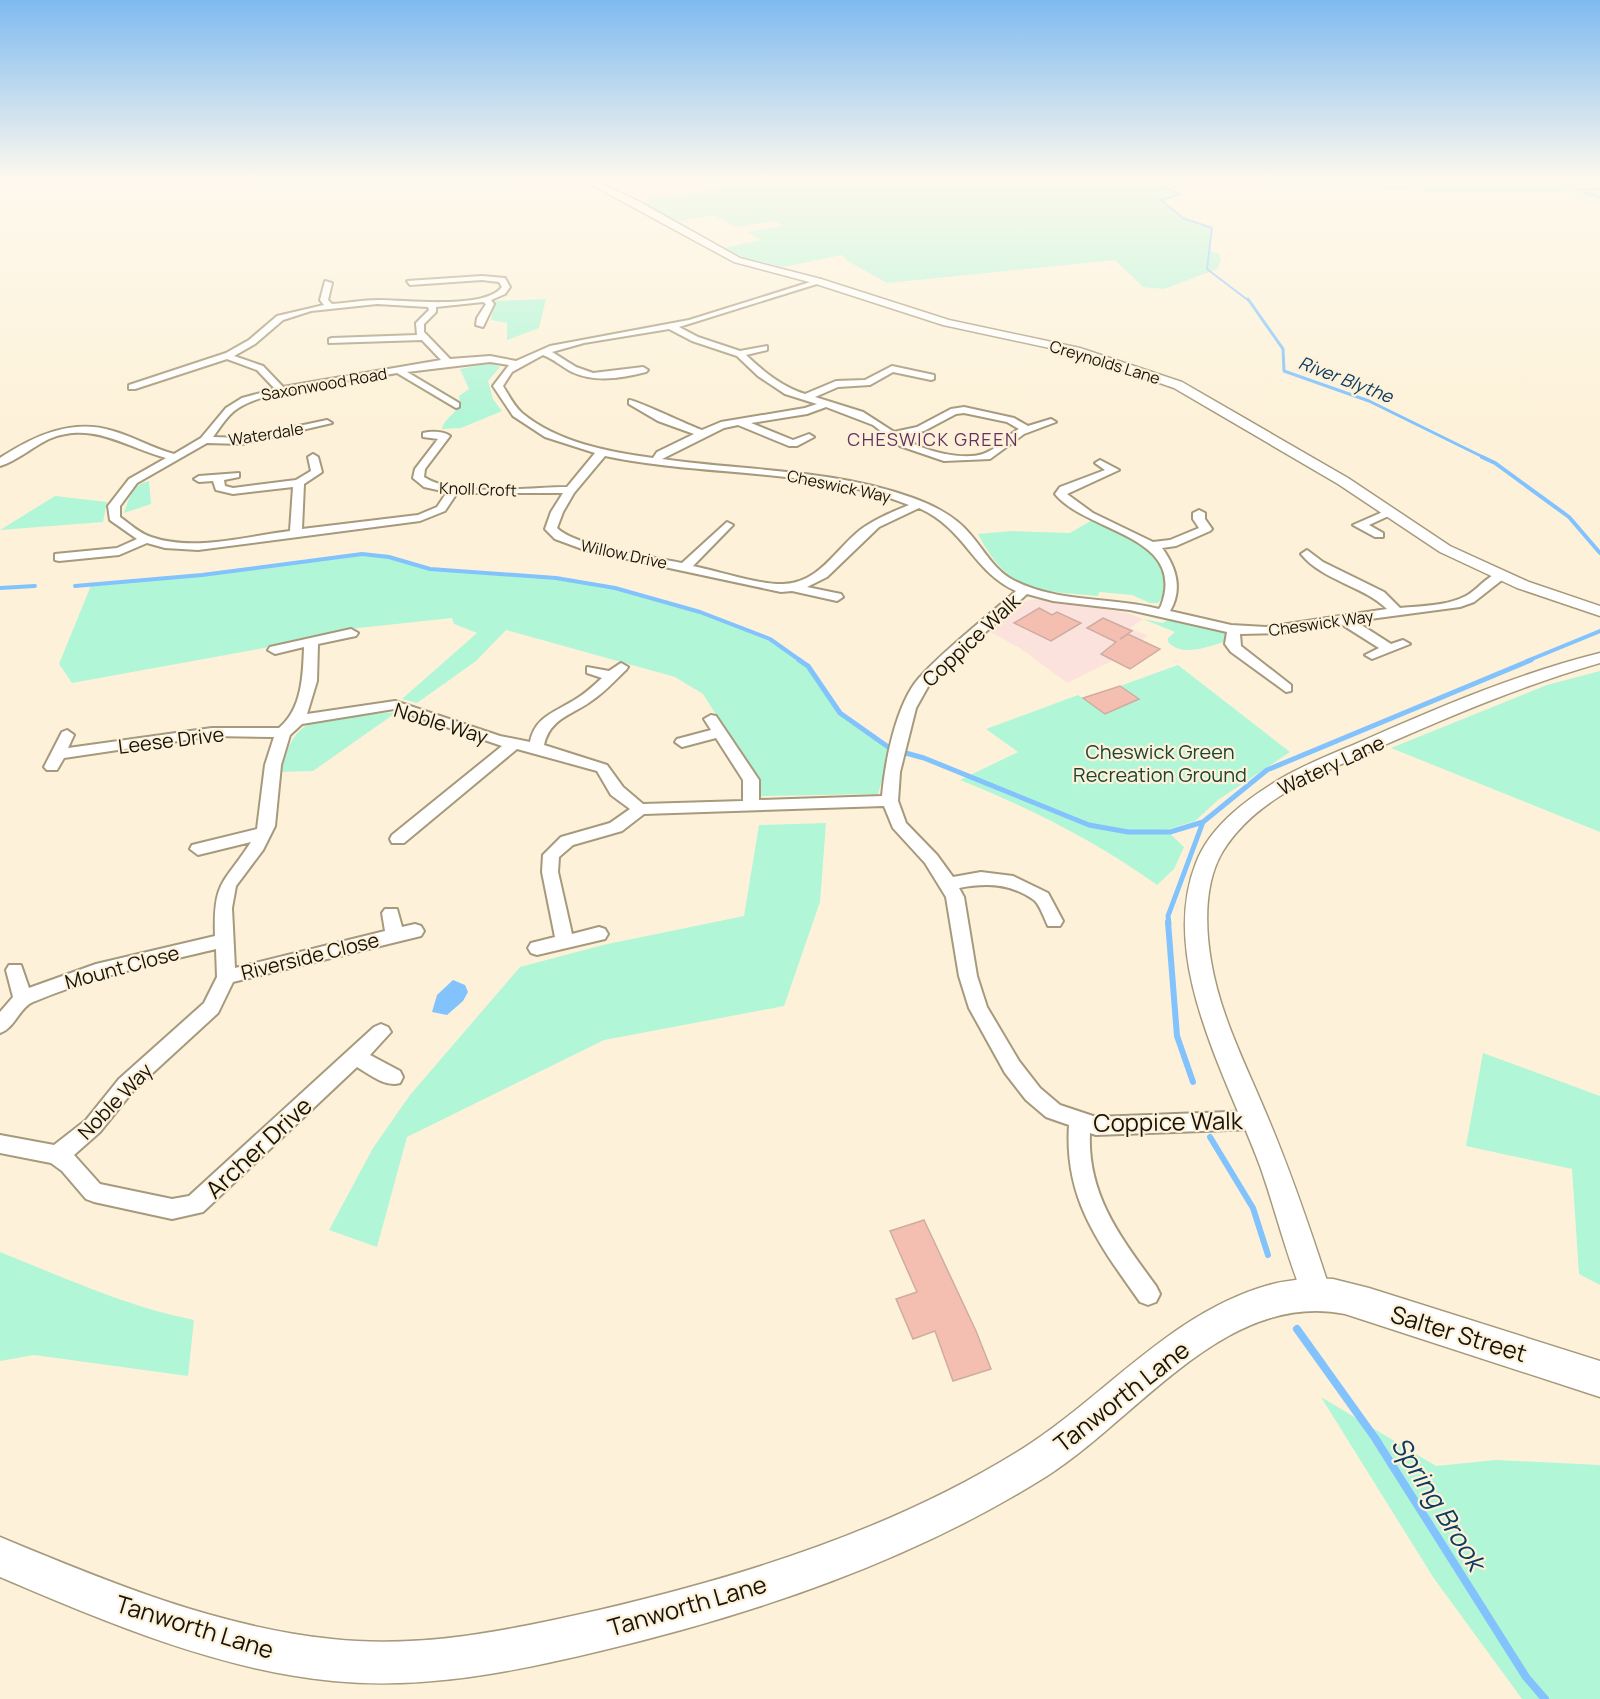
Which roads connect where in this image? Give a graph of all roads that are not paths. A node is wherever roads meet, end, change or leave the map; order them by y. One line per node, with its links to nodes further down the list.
1 (734, 257): 2 (street, Creynolds Lane)
2 (817, 281): 9 (street, Cheswick Way); 52 (street, Creynolds Lane)
3 (328, 283): 6 (street)
4 (410, 283): 5 (street)
5 (486, 300): 7 (street); 8 (street)
6 (328, 305): 7 (street); 15 (street)
7 (431, 305): 10 (street)
8 (480, 325)
9 (670, 327): 13 (street, Cheswick Way); 14 (street)
10 (422, 337): 11 (street); 16 (street)
11 (332, 340)
12 (764, 348): 14 (street)
13 (544, 352): 17 (street, Cheswick Way); 18 (street)
14 (740, 354): 24 (street)
15 (229, 355): 21 (street); 22 (street)
16 (448, 362): 17 (street, Saxonwood Road); 19 (street, Saxonwood Road)
17 (517, 364): 38 (street, Cheswick Way)
18 (644, 370)
19 (400, 371): 22 (street, Saxonwood Road); 26 (street)
20 (931, 378): 24 (street)
21 (132, 387)
22 (281, 390): 37 (street, Saxonwood Road)
23 (644, 397): 25 (street)
24 (805, 398): 27 (street)
25 (632, 402): 28 (street); 33 (street)
26 (456, 405)
27 (823, 405): 29 (street); 35 (street)
28 (621, 406)
29 (736, 421): 33 (street); 36 (street)
30 (1050, 422): 32 (street)
31 (328, 423): 37 (street, Waterdale)
32 (1026, 429): 35 (street); 35 (street)
33 (702, 434): 41 (street)
34 (427, 435): 49 (street, Knoll Croft)
35 (893, 435)
36 (808, 437)
37 (205, 440): 39 (street, Saxonwood Road)
38 (602, 453): 41 (street, Cheswick Way); 48 (street, Willow Drive)
39 (175, 457): 42 (street); 56 (street, Saxonwood Road)
40 (313, 457): 47 (street)
41 (655, 462): 50 (street, Cheswick Way)
42 (0, 463)
43 (1100, 464): 57 (street)
44 (235, 475): 45 (street)
45 (218, 477): 46 (street); 47 (street)
46 (199, 479)
47 (299, 483): 54 (street)
48 (573, 490): 49 (street, Knoll Croft); 60 (street, Willow Drive)
49 (453, 491): 54 (street, Saxonwood Road)
50 (917, 505): 62 (street, Willow Drive); 63 (street, Cheswick Way)
51 (1199, 513): 57 (street)
52 (1389, 513): 55 (street); 61 (street, Creynolds Lane)
53 (727, 525): 60 (street)
54 (296, 534): 56 (street, Saxonwood Road)
55 (1379, 535)
56 (146, 539): 59 (street)
57 (1154, 545): 67 (street)
58 (1307, 554): 66 (street)
59 (58, 557)
60 (685, 567): 62 (street, Willow Drive)
61 (1501, 576): 65 (street, Creynolds Lane); 66 (street, Cheswick Way)
62 (793, 588): 64 (street, Willow Drive)
63 (1025, 589): 67 (street, Cheswick Way); 87 (street, Coppice Walk)
64 (837, 597)
65 (1600, 611)
66 (1397, 612): 68 (street, Cheswick Way)
67 (1163, 613): 69 (street, Cheswick Way)
68 (1344, 620): 69 (street, Cheswick Way); 73 (street)
69 (1234, 629): 78 (street)
70 (351, 633): 71 (street)
71 (311, 643): 74 (street); 80 (street)
72 (1402, 644): 73 (street)
73 (1388, 648): 75 (street)
74 (275, 650)
75 (1372, 655)
76 (1600, 658): 109 (street, Watery Lane)
77 (592, 670): 86 (street)
78 (1286, 688)
79 (711, 719): 82 (street)
80 (297, 720): 81 (street, Noble Way); 85 (street, Noble Way)
81 (283, 733): 83 (street, Leese Drive); 90 (street, Noble Way)
82 (718, 733): 84 (street); 88 (street)
83 (67, 735)
84 (682, 742)
85 (513, 744): 86 (street, Noble Way); 91 (street)
86 (536, 748): 89 (street, Noble Way)
87 (890, 801): 88 (street); 93 (street, Coppice Walk)
88 (751, 806): 89 (street)
89 (640, 809): 99 (street)
90 (264, 833): 92 (street); 100 (street, Noble Way)
91 (398, 839)
92 (198, 849)
93 (949, 884): 95 (street); 110 (street, Coppice Walk)
94 (391, 913): 98 (street, Riverside Close)
95 (1054, 921)
96 (415, 931): 98 (street, Riverside Close)
97 (599, 934): 99 (street)
98 (395, 935): 103 (street, Riverside Close)
99 (564, 940): 101 (street)
100 (224, 941): 103 (street, Noble Way); 104 (street, Mount Close)
101 (537, 948)
102 (15, 970): 104 (street)
103 (226, 977): 112 (street, Noble Way)
104 (22, 998): 105 (street, Mount Close)
105 (0, 1024)
106 (381, 1032): 107 (street, Archer Drive)
107 (357, 1057): 108 (street); 112 (street, Archer Drive)
108 (393, 1077)
109 (1255, 1120): 110 (street, Coppice Walk); 113 (street, Watery Lane)
110 (1080, 1122): 114 (street, Coppice Walk)
111 (0, 1144): 112 (street)
112 (56, 1155)
113 (1316, 1293): 115 (main road, Salter Street); 116 (main road, Tanworth Lane)
114 (1148, 1294)
115 (1600, 1378)
116 (0, 1557)

